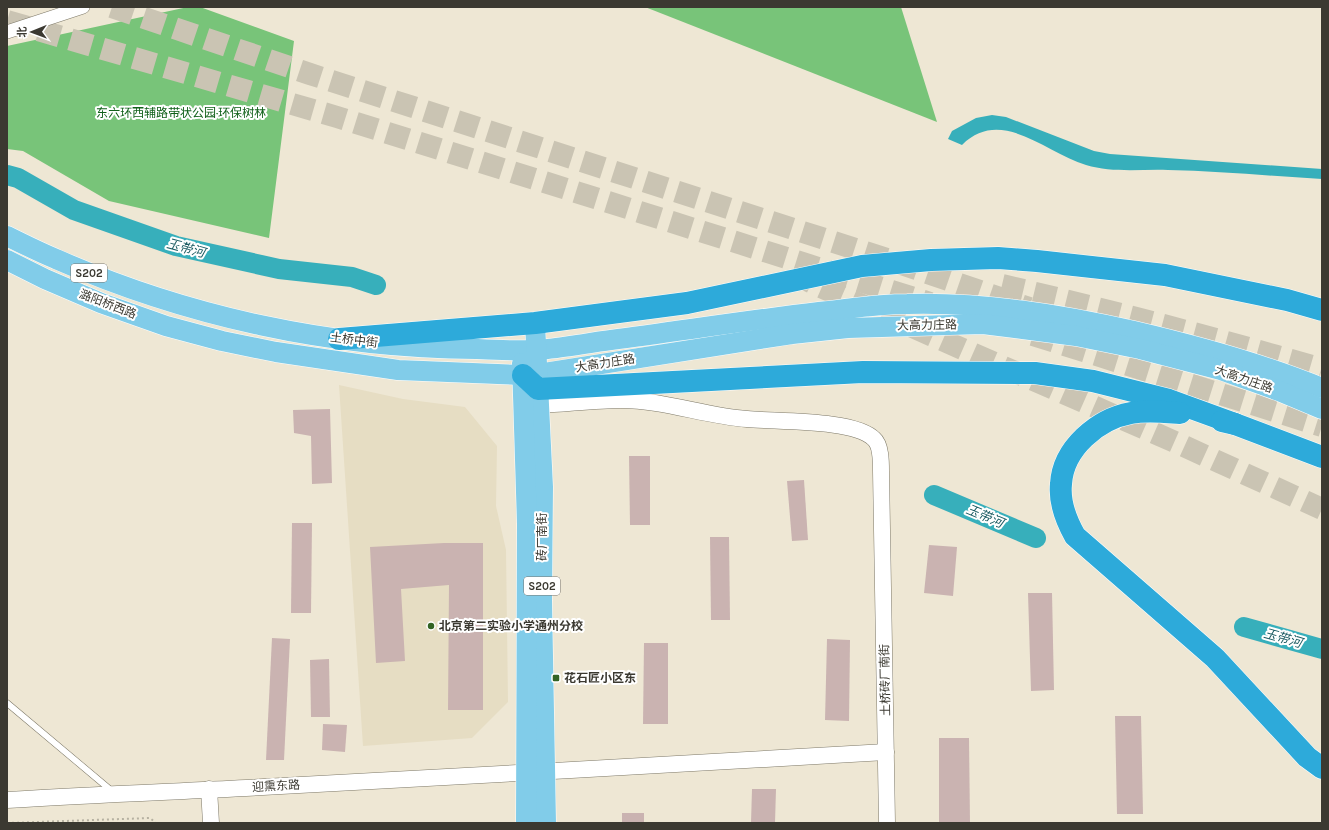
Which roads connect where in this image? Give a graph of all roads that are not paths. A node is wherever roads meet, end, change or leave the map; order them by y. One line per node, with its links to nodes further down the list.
1 (83, 7): 2 (street)
2 (7, 32)
3 (7, 236): 5 (main road, 潞阳桥西路 / S202)
4 (7, 260): 10 (main road, 潞阳桥西路 / S202)
5 (174, 303): 8 (main road, 土桥中街 / S202)
6 (1322, 310): 7 (highway)
7 (528, 324): 8 (highway); 9 (main road, 砖厂南街 / S202)
8 (339, 339): 9 (main road, 土桥中街 / S202)
9 (529, 350): 10 (main road, 砖厂南街 / S202); 11 (main road, 大高力庄路)
10 (535, 386): 12 (main road, 大高力庄路); 13 (highway); 16 (street, 土桥砖厂南街); 18 (main road, 砖厂南街 / S202); 18 (main road, 砖厂南街 / S202)
11 (1322, 388)
12 (1322, 409)
13 (1235, 424): 14 (highway); 17 (highway)
14 (1322, 457)
15 (7, 703): 20 (lane)
16 (886, 752): 18 (street, 迎熏东路); 25 (street, 土桥砖厂南街)
17 (1322, 768)
18 (536, 772): 19 (street, 迎熏东路); 23 (main road, 砖厂南街 / S202); 24 (main road, 砖厂南街 / S202)
19 (209, 790): 20 (street, 迎熏东路); 22 (street)
20 (115, 793): 21 (street, 迎熏东路)
21 (7, 800)
22 (212, 823)
23 (526, 823)
24 (546, 823)
25 (887, 823)

